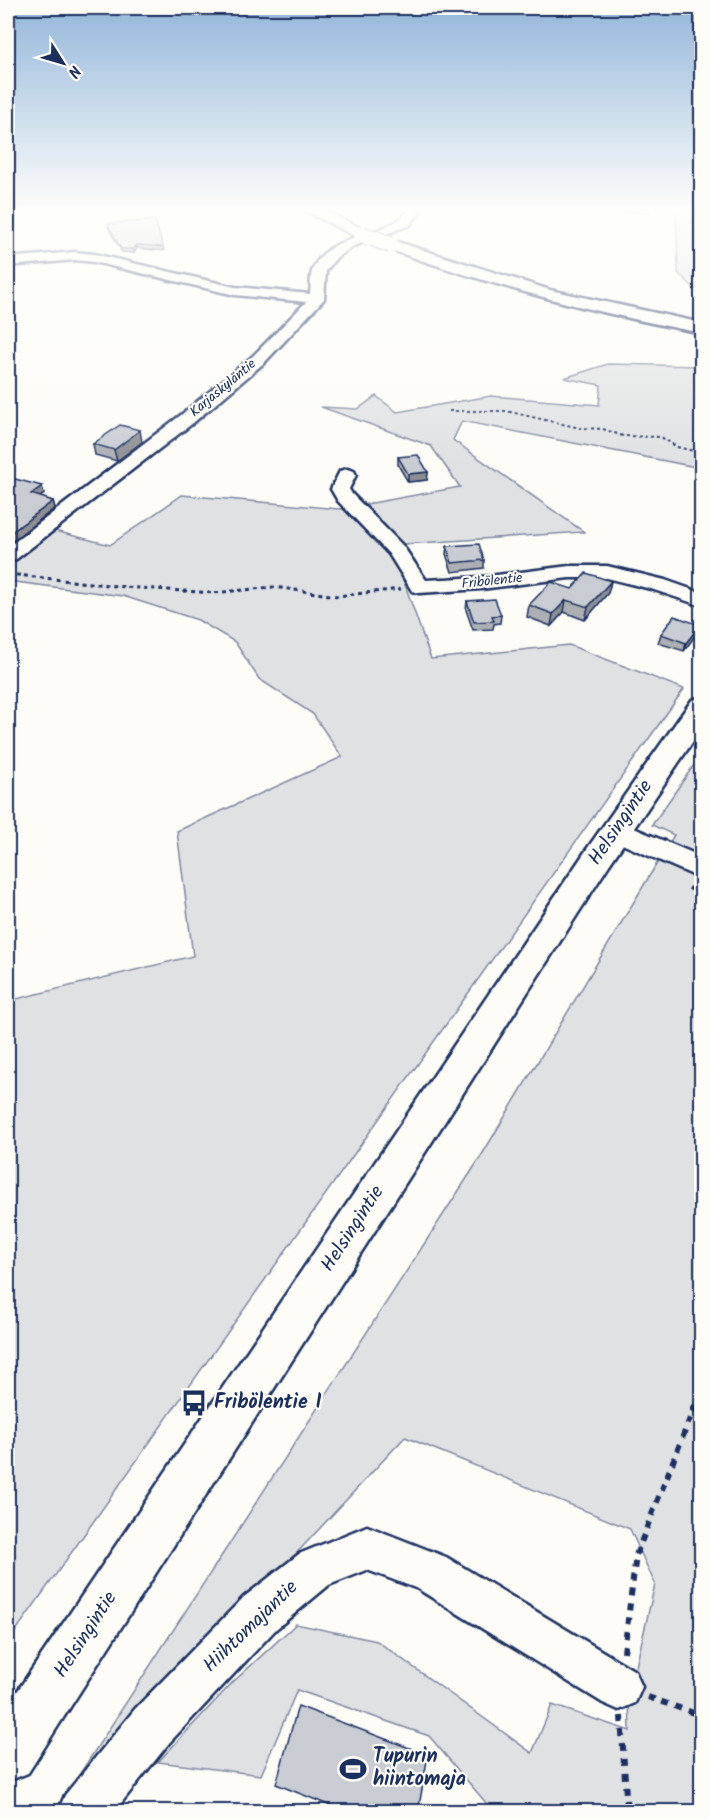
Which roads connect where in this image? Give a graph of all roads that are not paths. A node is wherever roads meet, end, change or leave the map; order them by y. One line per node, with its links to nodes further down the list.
1 (285, 296): 4 (street)
2 (317, 296): 4 (street)
3 (553, 296): 5 (main road, bridge)
4 (317, 299): 7 (street, Karjaskyläntie)
5 (702, 328)
6 (347, 475): 8 (street, Fribölentie)
7 (8, 556)
8 (702, 600)
9 (702, 706): 10 (main road, Helsingintie)
10 (615, 830): 11 (street); 13 (main road, Helsingintie)
11 (695, 878)
12 (620, 1687): 14 (street, Hiihtomajantie)
13 (8, 1753)
14 (82, 1812)

